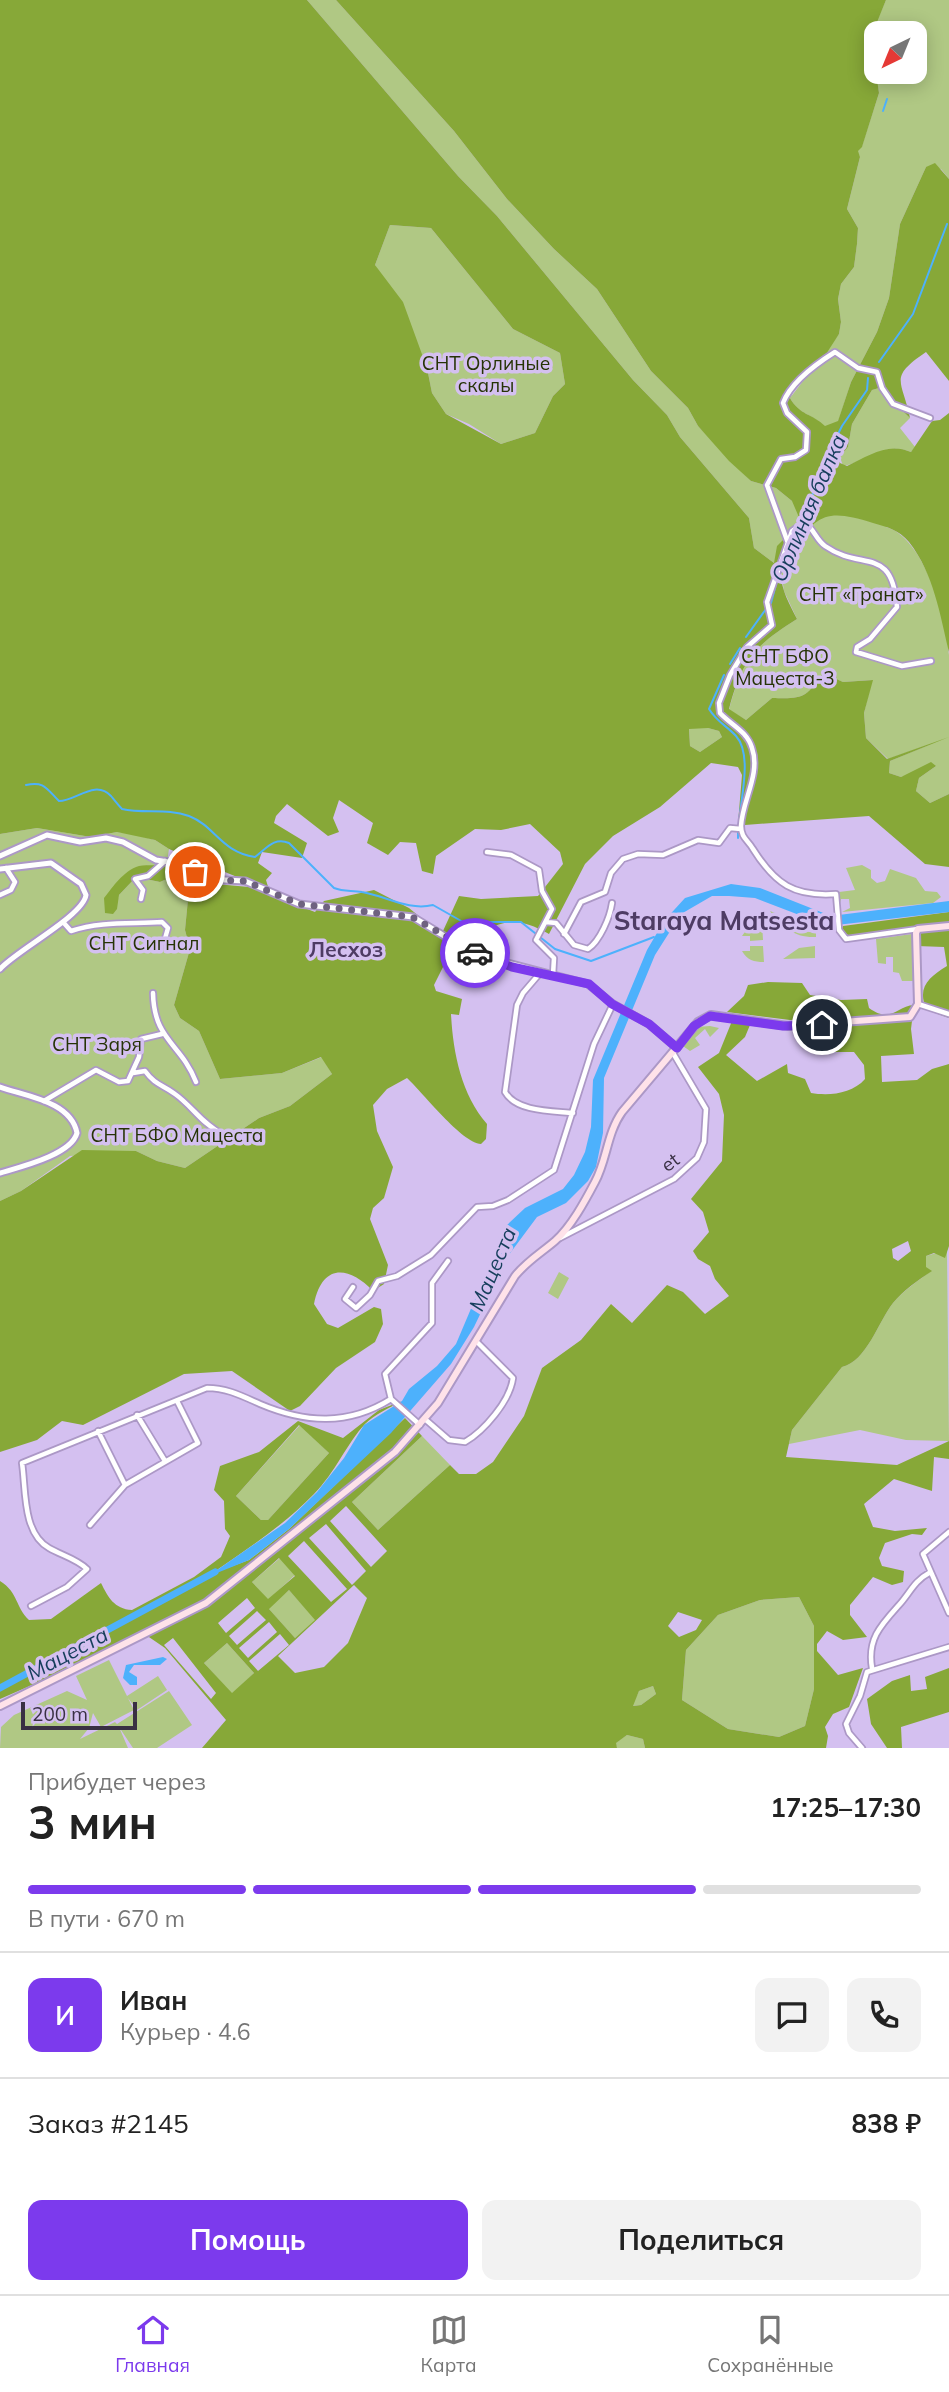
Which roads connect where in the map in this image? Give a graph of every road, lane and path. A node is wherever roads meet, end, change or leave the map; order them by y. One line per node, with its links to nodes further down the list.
1 (930, 418): 2 (street)
2 (788, 544): 3 (street); 4 (street)
3 (931, 661)
4 (741, 829): 15 (street); 16 (street)
5 (487, 852): 13 (street)
6 (0, 856): 7 (street)
7 (164, 861): 10 (street); 19 (street)
8 (3, 868): 9 (street); 12 (street)
9 (0, 895)
10 (141, 899)
11 (611, 903): 16 (street)
12 (62, 921): 17 (street); 18 (street)
13 (545, 922): 16 (street); 20 (street)
14 (949, 926): 15 (main road)
15 (918, 929): 23 (main road)
16 (564, 934)
17 (164, 942)
18 (0, 969)
19 (541, 972): 20 (street); 31 (street)
20 (553, 975): 22 (street)
21 (153, 993): 25 (street)
22 (612, 1004): 26 (street); 31 (street)
23 (918, 1004): 24 (street); 26 (main road)
24 (949, 1014)
25 (162, 1034): 27 (street); 28 (street)
26 (675, 1051): 34 (main road); 34 (street, et)
27 (132, 1074): 30 (street); 32 (street)
28 (196, 1082)
29 (0, 1087): 30 (street)
30 (44, 1101): 33 (street)
31 (573, 1113): 36 (street)
32 (222, 1134)
33 (0, 1173)
34 (555, 1241): 37 (main road)
35 (448, 1261): 38 (street)
36 (353, 1287)
37 (474, 1339): 41 (main road); 41 (street)
38 (392, 1400): 39 (street); 41 (street)
39 (177, 1401): 40 (street); 43 (street)
40 (138, 1415): 42 (street); 43 (street)
41 (423, 1423): 52 (main road)
42 (98, 1432): 44 (street); 48 (street)
43 (165, 1461): 44 (street)
44 (125, 1485): 45 (street)
45 (90, 1525)
46 (949, 1532): 47 (street)
47 (929, 1573): 49 (street); 51 (street)
48 (31, 1606)
49 (949, 1613)
50 (949, 1647): 51 (street)
51 (872, 1668): 53 (street)
52 (0, 1706)
53 (862, 1748)

